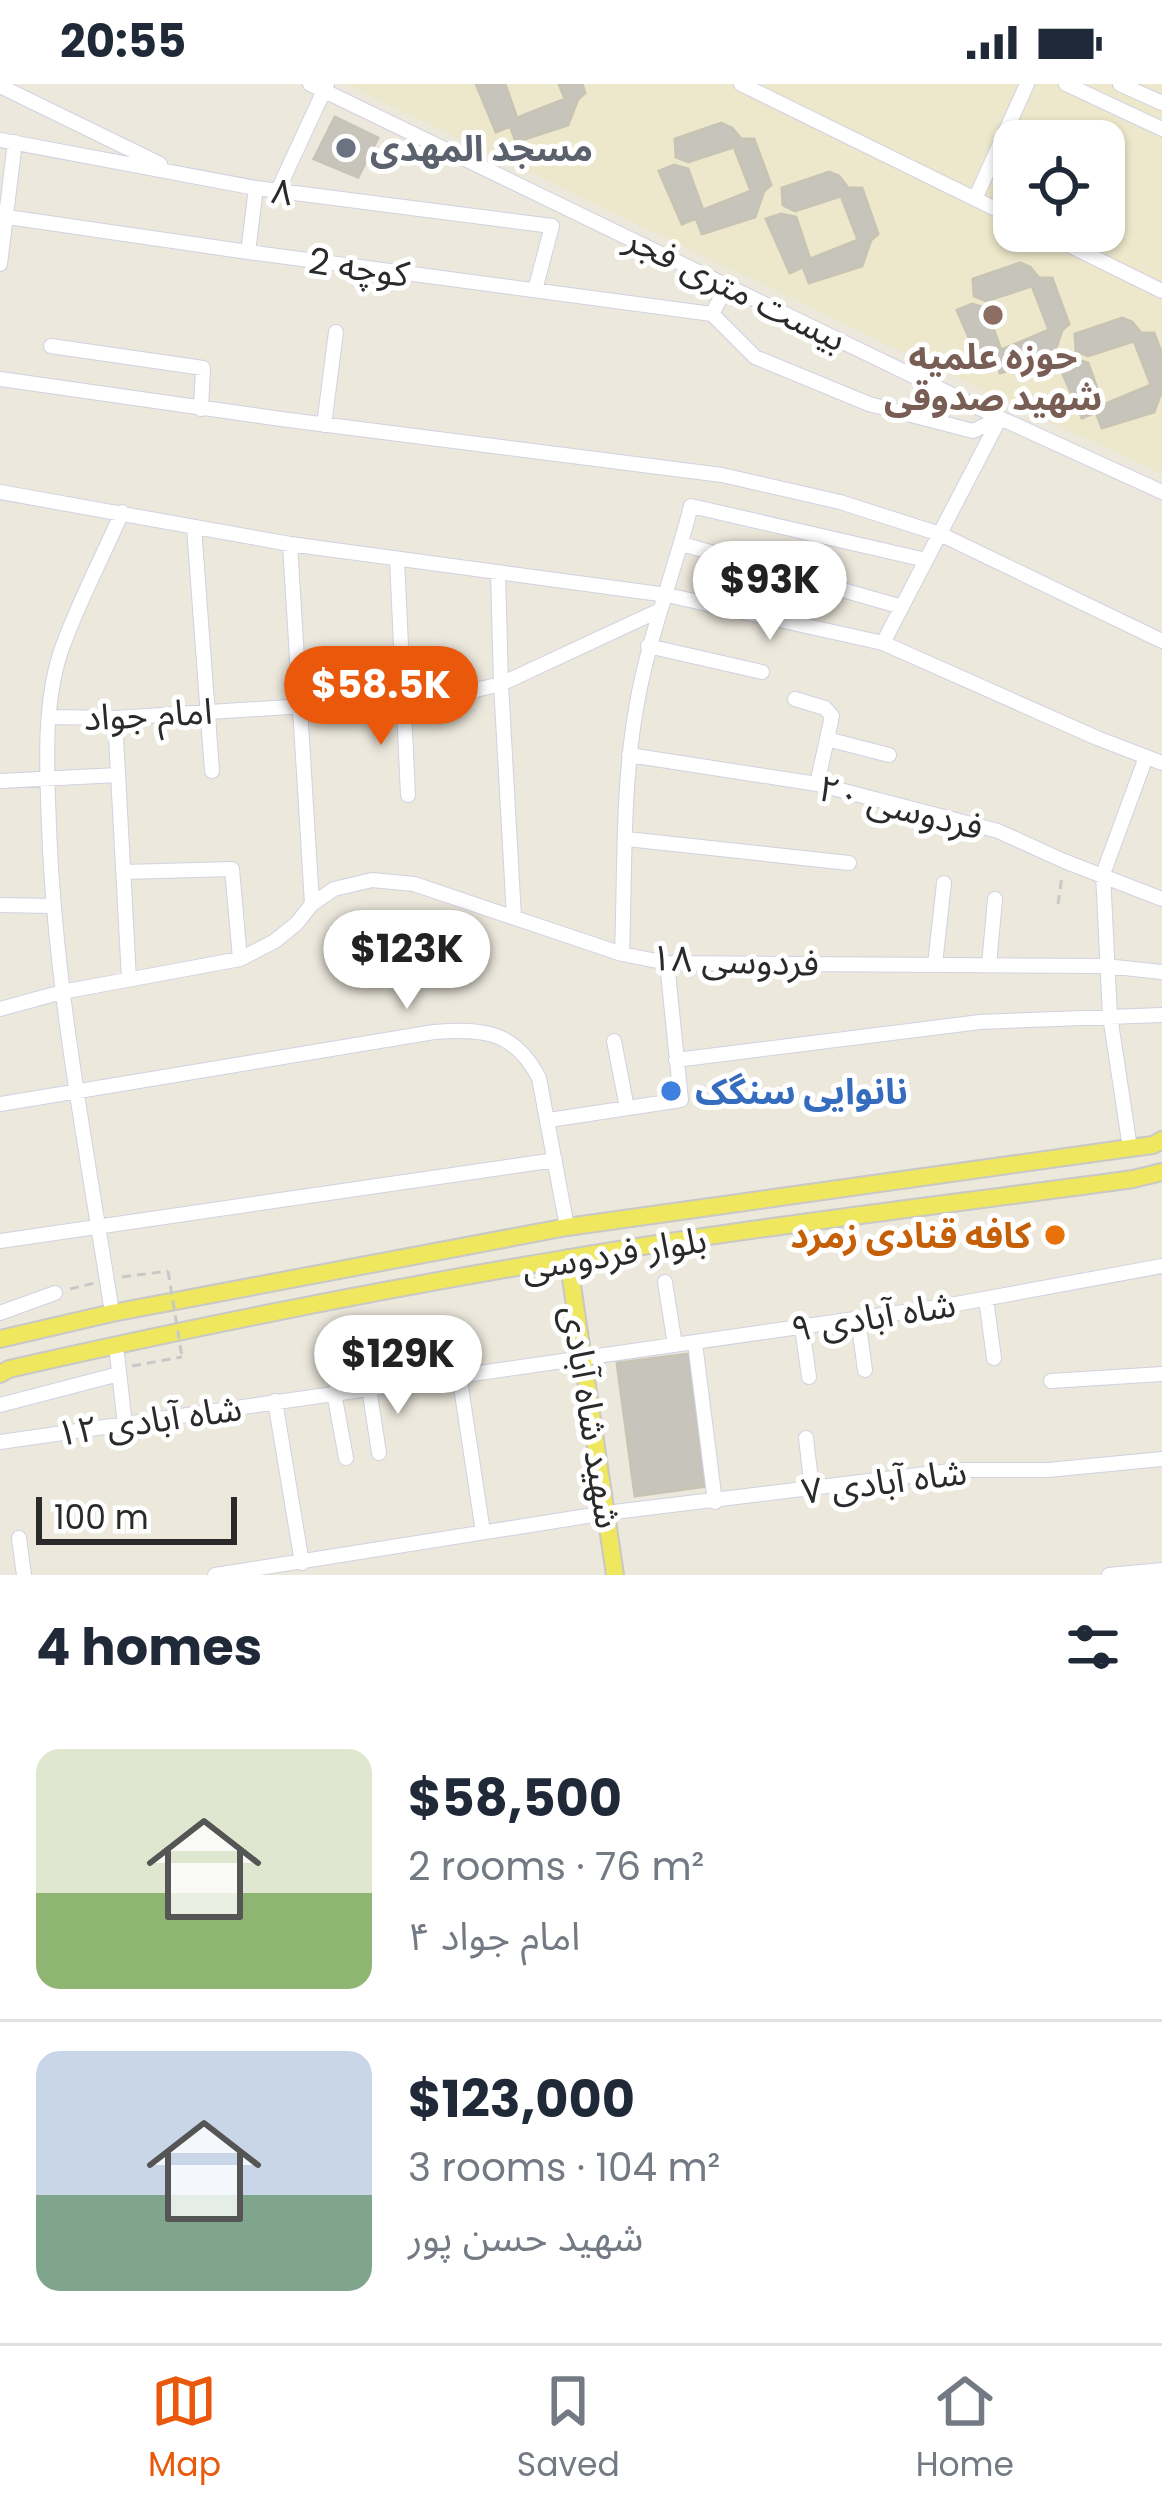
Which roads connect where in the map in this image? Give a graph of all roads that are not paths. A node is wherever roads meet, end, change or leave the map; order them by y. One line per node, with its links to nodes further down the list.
1 (741, 84): 13 (street)
2 (1027, 84): 13 (street)
3 (1066, 84): 8 (street)
4 (1120, 84): 7 (street)
5 (0, 86): 10 (street)
6 (320, 86): 12 (street); 19 (street, بیست متری فجر)
7 (1162, 104)
8 (1162, 129)
9 (7, 141): 10 (street, ۸); 15 (street)
10 (181, 174): 11 (street, ۸)
11 (256, 188): 12 (street, ۸); 16 (street)
12 (278, 190): 20 (street, ۸)
13 (975, 199): 14 (street)
14 (993, 208)
15 (3, 216): 16 (street, کوچه 2); 18 (street)
16 (248, 252): 20 (street, کوچه 2)
17 (1083, 252): 21 (street)
18 (0, 264)
19 (728, 284): 22 (street); 27 (street, بیست متری فجر)
20 (536, 290): 22 (street, کوچه 2)
21 (1162, 291)
22 (712, 314): 27 (street)
23 (336, 332): 28 (street)
24 (51, 346): 26 (street)
25 (0, 379): 26 (street)
26 (201, 409): 28 (street)
27 (1000, 418): 29 (street, بیست متری فجر); 33 (street)
28 (324, 425): 33 (street)
29 (1162, 492)
30 (7, 493): 31 (street)
31 (122, 512): 32 (street); 51 (street)
32 (194, 527): 34 (street); 50 (street)
33 (940, 534): 37 (street); 42 (street)
34 (290, 544): 36 (street); 49 (street)
35 (682, 544): 37 (street); 39 (street); 40 (street)
36 (397, 560): 38 (street); 47 (street)
37 (926, 560): 40 (street)
38 (498, 572): 39 (street); 46 (street)
39 (667, 595): 41 (street); 43 (street)
40 (902, 607): 43 (street)
41 (660, 610): 44 (street); 46 (street, امام جواد)
42 (1162, 640)
43 (883, 643): 56 (street)
44 (648, 646): 45 (street); 54 (street)
45 (762, 672)
46 (501, 684): 47 (street, امام جواد); 74 (street)
47 (402, 699): 49 (street, امام جواد); 63 (street)
48 (795, 699): 53 (street)
49 (302, 706): 50 (street, امام جواد); 71 (street)
50 (208, 712): 52 (street, امام جواد); 58 (street)
51 (49, 717): 52 (street, امام جواد); 60 (street)
52 (115, 718): 59 (street)
53 (827, 739): 55 (street); 62 (street)
54 (629, 755): 62 (street, فردوسی ۲۰); 64 (street)
55 (889, 755)
56 (1146, 757): 57 (street); 67 (street)
57 (1162, 763)
58 (212, 771)
59 (118, 776): 60 (street); 66 (street)
60 (47, 780): 61 (street); 73 (street)
61 (0, 781)
62 (817, 784): 67 (street, فردوسی ۲۰)
63 (408, 795)
64 (627, 839): 65 (street); 75 (street)
65 (849, 863)
66 (124, 872): 76 (street); 82 (street)
67 (1103, 874): 70 (street, فردوسی ۲۰); 80 (street)
68 (944, 884): 78 (street)
69 (994, 898): 79 (street)
70 (1162, 899)
71 (312, 904): 74 (street, فردوسی ۱۸); 76 (street, فردوسی ۱۸)
72 (0, 905): 73 (street)
73 (52, 906): 83 (street)
74 (514, 917): 75 (street, فردوسی ۱۸)
75 (622, 954): 77 (street, فردوسی ۱۸)
76 (240, 959): 82 (street, فردوسی ۱۸)
77 (667, 964): 78 (street, فردوسی ۱۸); 88 (street)
78 (935, 964): 79 (street, فردوسی ۱۸)
79 (989, 965): 80 (street, فردوسی ۱۸)
80 (1106, 966): 81 (street, فردوسی ۱۸); 86 (street)
81 (1162, 972)
82 (129, 979): 83 (street, فردوسی ۱۸)
83 (62, 992): 84 (street, فردوسی ۱۸); 89 (street)
84 (0, 1010)
85 (1162, 1015): 86 (street)
86 (1110, 1016): 88 (street); 94 (street)
87 (614, 1041): 91 (street)
88 (676, 1060): 91 (street)
89 (76, 1091): 90 (street); 92 (street); 97 (street)
90 (0, 1104)
91 (627, 1108): 92 (street)
92 (548, 1120): 95 (street)
93 (1159, 1142): 94 (main road, بلوار فردوسی)
94 (1130, 1148): 98 (main road, بلوار فردوسی)
95 (555, 1160): 97 (street); 98 (street)
96 (1162, 1172): 100 (main road, بلوار فردوسی)
97 (98, 1225): 99 (street); 106 (street)
98 (567, 1227): 106 (main road, بلوار فردوسی)
99 (0, 1241)
100 (568, 1258): 111 (main road, بلوار فردوسی); 113 (main road, شهید شاه آبادی)
101 (1162, 1266): 104 (street, شاه آبادی ۹)
102 (665, 1282): 112 (street)
103 (55, 1293): 105 (street)
104 (986, 1299): 107 (street, شاه آبادی ۹); 114 (street)
105 (0, 1313)
106 (112, 1313): 109 (main road, بلوار فردوسی)
107 (858, 1319): 108 (street, شاه آبادی ۹); 115 (street)
108 (802, 1328): 110 (street, شاه آبادی ۹); 120 (street)
109 (0, 1340)
110 (695, 1342): 112 (street, شاه آبادی ۹); 133 (street)
111 (116, 1345): 116 (street); 117 (main road, بلوار فردوسی)
112 (675, 1346): 113 (street, شاه آبادی ۹)
113 (582, 1357): 118 (street, شاه آبادی ۱۲); 134 (main road, شهید شاه آبادی)
114 (994, 1358)
115 (865, 1370)
116 (119, 1371): 125 (street); 126 (street)
117 (0, 1373)
118 (459, 1374): 122 (street, شاه آبادی ۱۲); 135 (street)
119 (1162, 1374): 121 (street)
120 (809, 1377)
121 (1051, 1381)
122 (369, 1388): 123 (street, شاه آبادی ۱۲); 129 (street)
123 (334, 1393): 124 (street, شاه آبادی ۱۲); 130 (street)
124 (275, 1401): 126 (street, شاه آبادی ۱۲); 137 (street)
125 (0, 1406)
126 (125, 1425): 128 (street, شاه آبادی ۱۲)
127 (806, 1438): 132 (street)
128 (0, 1442)
129 (379, 1453)
130 (346, 1458)
131 (1162, 1460): 132 (street, شاه آبادی ۷)
132 (812, 1489): 133 (street, شاه آبادی ۷)
133 (715, 1502): 134 (street, شاه آبادی ۷)
134 (606, 1514): 135 (street, شاه آبادی ۷); 141 (main road, شهید شاه آبادی)
135 (482, 1532): 137 (street, شاه آبادی ۷)
136 (19, 1538): 139 (street)
137 (302, 1563): 140 (street, شاه آبادی ۷)
138 (1162, 1570): 142 (street)
139 (25, 1575)
140 (215, 1575)
141 (615, 1575)
142 (1109, 1575)

